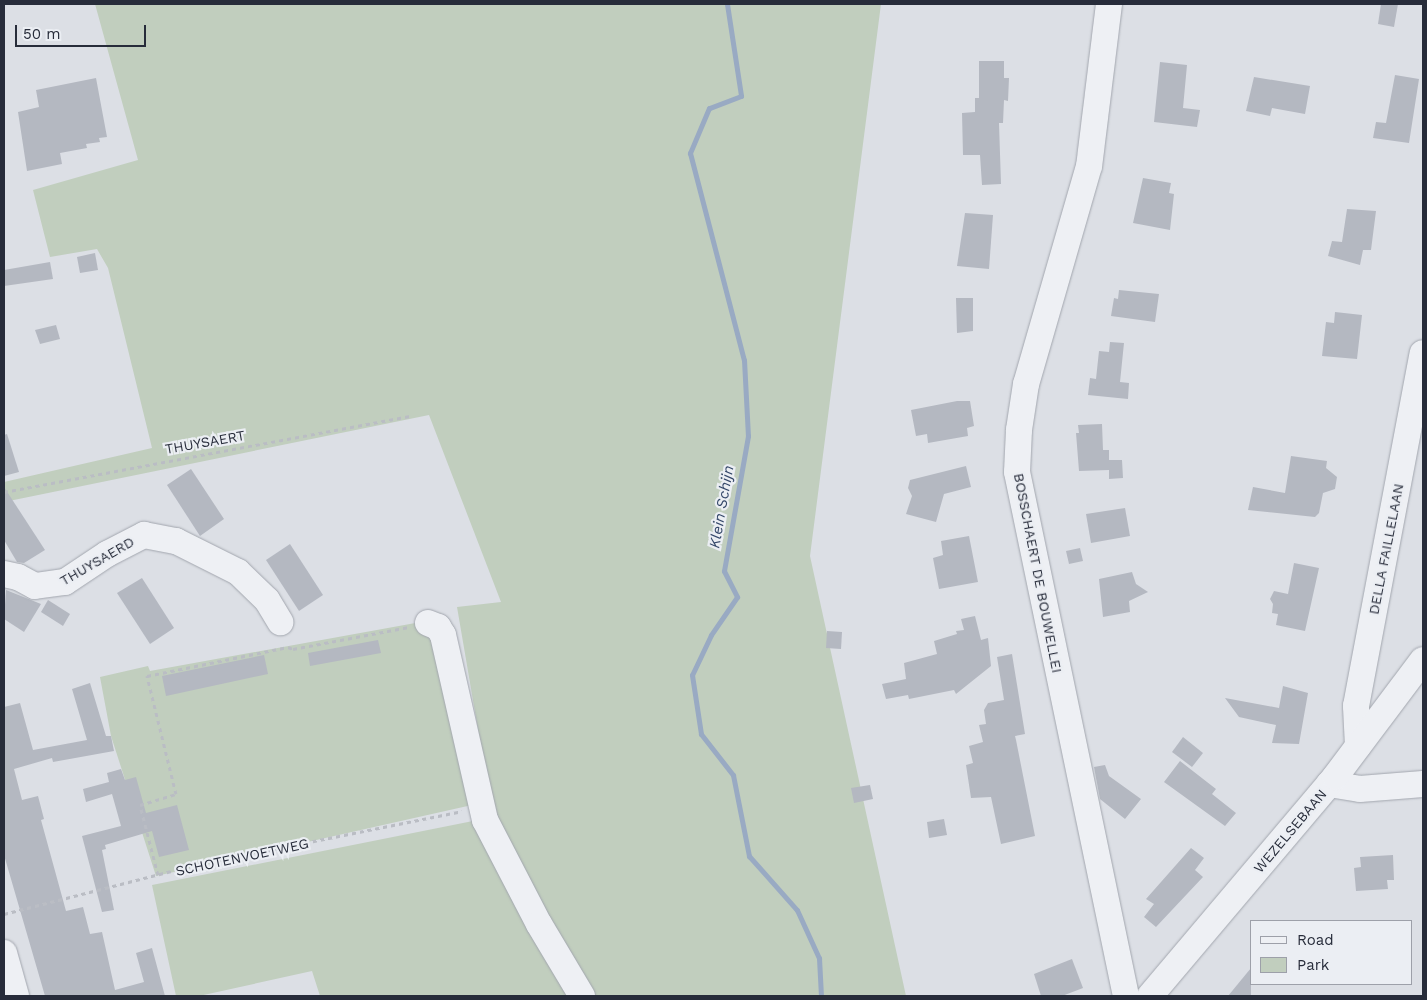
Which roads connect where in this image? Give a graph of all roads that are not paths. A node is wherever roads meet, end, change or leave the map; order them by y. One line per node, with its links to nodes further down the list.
1 (1110, 4): 13 (street, BOSSCHAERT DE BOUWELLEI)
2 (1423, 353): 7 (street, DELLA FAILLELAAN)
3 (4, 574): 4 (street, THUYSAERD)
4 (280, 622)
5 (428, 623): 12 (street)
6 (1423, 660): 7 (street, WEZELSEBAAN)
7 (1358, 746): 8 (street, WEZELSEBAAN)
8 (1329, 784): 9 (street); 14 (street, WEZELSEBAAN)
9 (1423, 784)
10 (4, 953): 11 (street)
11 (16, 996)
12 (582, 996)
13 (1126, 996)
14 (1150, 996)

